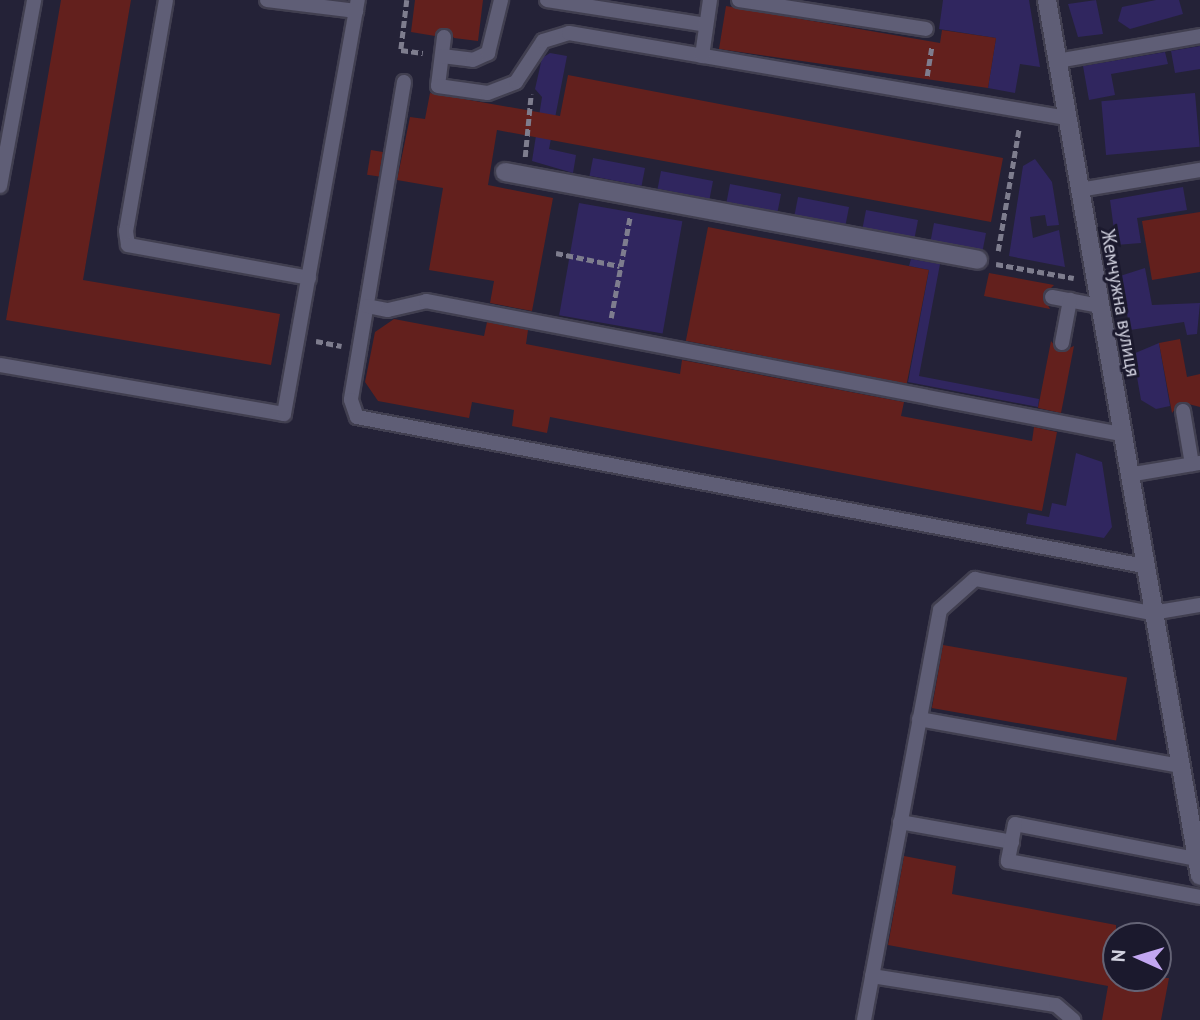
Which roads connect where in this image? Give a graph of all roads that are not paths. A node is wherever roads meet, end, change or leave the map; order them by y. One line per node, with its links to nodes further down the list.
1 (34, 0): 21 (lane)
2 (166, 0): 24 (lane)
3 (267, 0): 9 (lane)
4 (501, 0): 14 (lane)
5 (547, 0): 10 (lane)
6 (710, 0): 10 (lane)
7 (739, 0): 11 (lane)
8 (1047, 0): 16 (street, Жемчужна вулиця)
9 (357, 5): 24 (lane)
10 (706, 25): 15 (lane)
11 (930, 30)
12 (1200, 36): 16 (lane)
13 (444, 37): 14 (lane)
14 (442, 55): 15 (lane)
15 (702, 56): 18 (lane)
16 (1057, 61): 18 (street, Жемчужна вулиця)
17 (404, 82): 27 (lane)
18 (1067, 118): 22 (street, Жемчужна вулиця)
19 (1200, 170): 22 (lane)
20 (513, 173): 23 (street)
21 (0, 186)
22 (1079, 190): 28 (street, Жемчужна вулиця)
23 (987, 262)
24 (309, 278): 30 (lane)
25 (1052, 297): 26 (lane)
26 (1070, 300): 28 (lane); 29 (lane)
27 (367, 306): 32 (lane); 35 (lane)
28 (1099, 306): 32 (street, Жемчужна вулиця)
29 (1062, 343)
30 (0, 365)
31 (1182, 411): 33 (lane)
32 (1121, 434): 34 (street, Жемчужна вулиця)
33 (1196, 464): 34 (lane)
34 (1128, 475): 35 (street, Жемчужна вулиця)
35 (1143, 566): 37 (street, Жемчужна вулиця)
36 (1200, 605): 37 (lane)
37 (1152, 613): 38 (lane); 39 (street, Жемчужна вулиця)
38 (919, 719): 39 (lane); 40 (lane)
39 (1180, 766): 42 (street, Жемчужна вулиця)
40 (900, 822): 41 (lane); 44 (lane)
41 (1012, 842): 42 (lane); 43 (lane)
42 (1198, 868)
43 (1200, 897)
44 (872, 976): 45 (lane); 46 (lane)
45 (864, 1020)
46 (1073, 1020)

